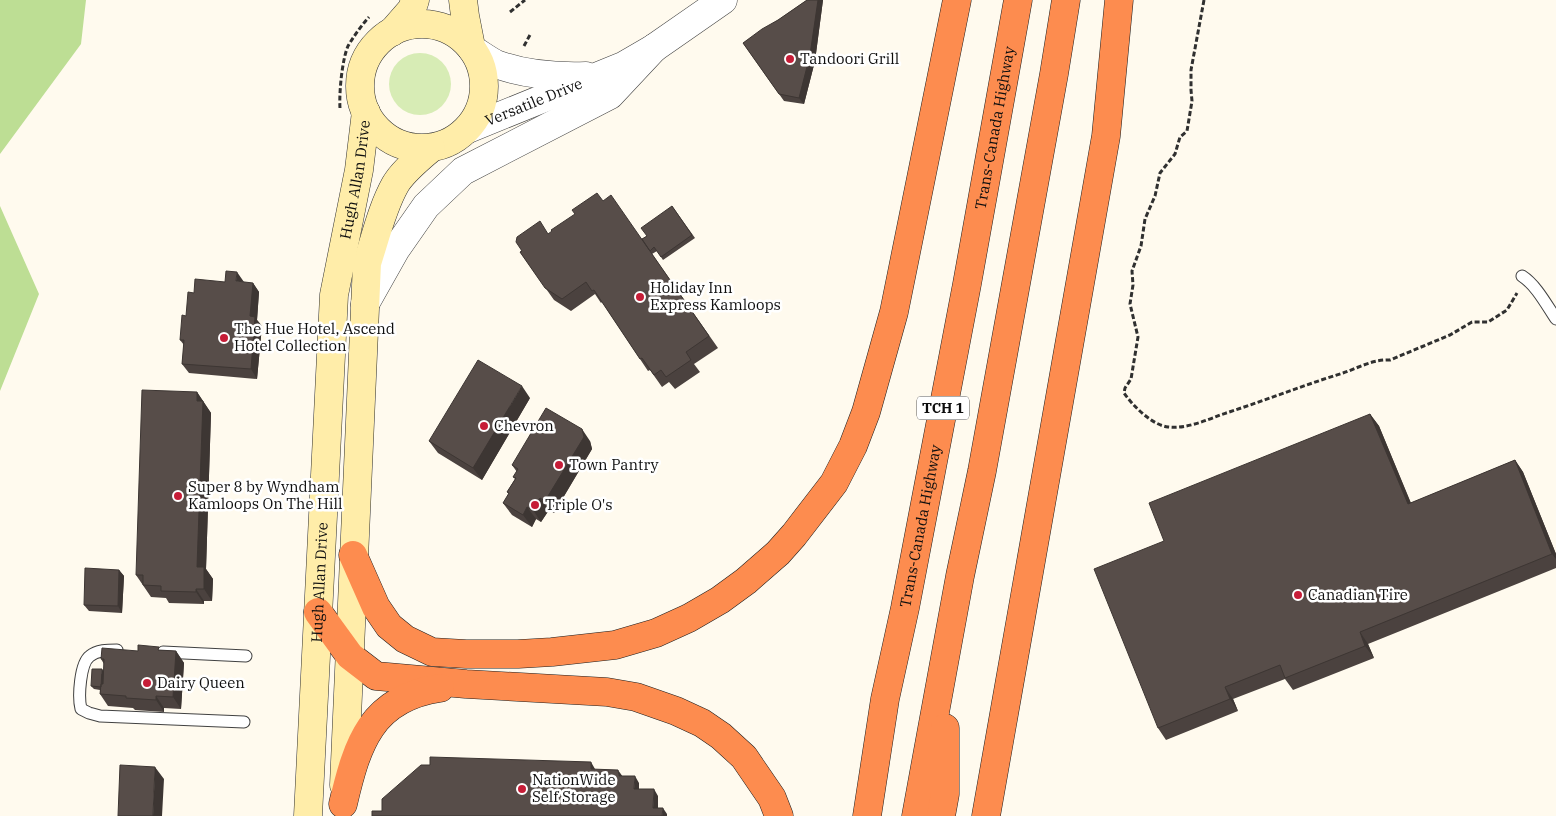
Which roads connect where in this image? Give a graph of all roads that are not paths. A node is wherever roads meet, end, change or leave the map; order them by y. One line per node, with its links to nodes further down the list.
1 (415, 0): 8 (main road)
2 (464, 0): 9 (main road)
3 (723, 0): 10 (street, Versatile Drive)
4 (957, 0): 18 (highway)
5 (1018, 0): 30 (highway, Trans-Canada Highway / TCH 1)
6 (1066, 0): 24 (highway, TCH 1)
7 (1119, 0): 33 (highway)
8 (392, 32): 9 (main road); 12 (main road)
9 (471, 48): 11 (street, Versatile Drive); 13 (main road)
10 (654, 48): 11 (street, Versatile Drive); 16 (street)
11 (600, 76): 13 (street, Versatile Drive)
12 (366, 112): 14 (main road); 19 (main road, Hugh Allan Drive)
13 (468, 129): 14 (main road)
14 (431, 148): 16 (main road, Hugh Allan Drive)
15 (1522, 276): 17 (lane)
16 (365, 304): 18 (main road, Hugh Allan Drive)
17 (1556, 318)
18 (353, 555): 23 (main road, Hugh Allan Drive)
19 (318, 612): 23 (highway); 28 (main road, Hugh Allan Drive)
20 (129, 651): 26 (lane)
21 (149, 652): 22 (lane)
22 (246, 656)
23 (350, 656): 25 (highway); 27 (main road, Hugh Allan Drive)
24 (945, 656): 31 (highway, TCH 1); 32 (highway)
25 (466, 684): 27 (highway); 29 (highway)
26 (244, 722)
27 (342, 810)
28 (308, 816)
29 (779, 816)
30 (867, 816)
31 (916, 816)
32 (941, 816)
33 (986, 816)

